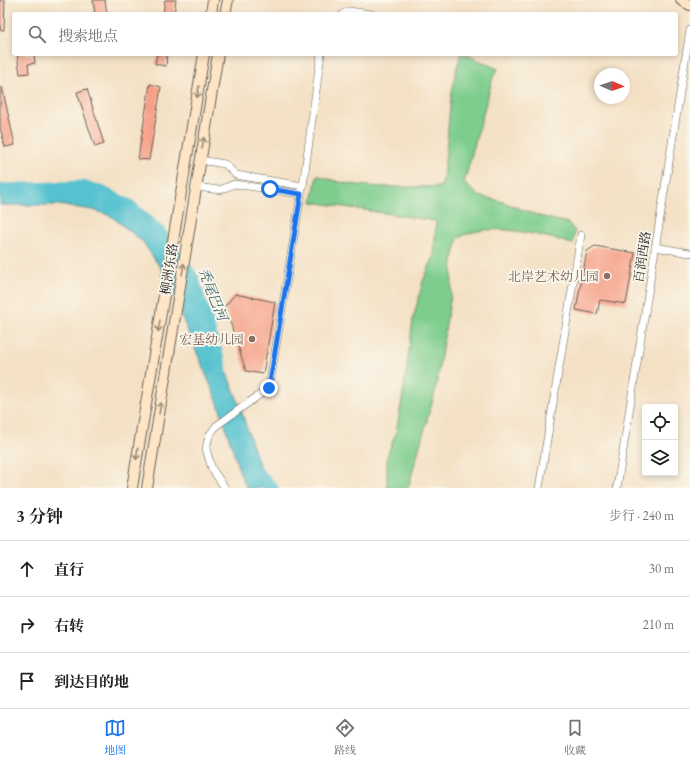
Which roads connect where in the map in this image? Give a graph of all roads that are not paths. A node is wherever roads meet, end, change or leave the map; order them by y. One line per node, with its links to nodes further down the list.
1 (213, 0): 5 (main road)
2 (228, 0): 6 (main road)
3 (681, 0): 4 (main road)
4 (690, 5)
5 (211, 12)
6 (225, 12)
7 (690, 30): 16 (street, 百润西路)
8 (204, 56): 18 (main road, 柳洲东路, one-way to 18)
9 (218, 56): 11 (main road, 柳洲东路, one-way to 9)
10 (321, 56): 12 (street)
11 (200, 160): 12 (street); 13 (main road, 柳洲东路)
12 (303, 186): 14 (street)
13 (196, 187): 14 (street); 19 (main road, 柳洲东路, one-way to 13)
14 (301, 194): 20 (street)
15 (581, 235): 21 (street)
16 (656, 248): 17 (street); 22 (street, 百润西路)
17 (690, 253)
18 (132, 488)
19 (147, 488)
20 (225, 488)
21 (539, 488)
22 (617, 488)

